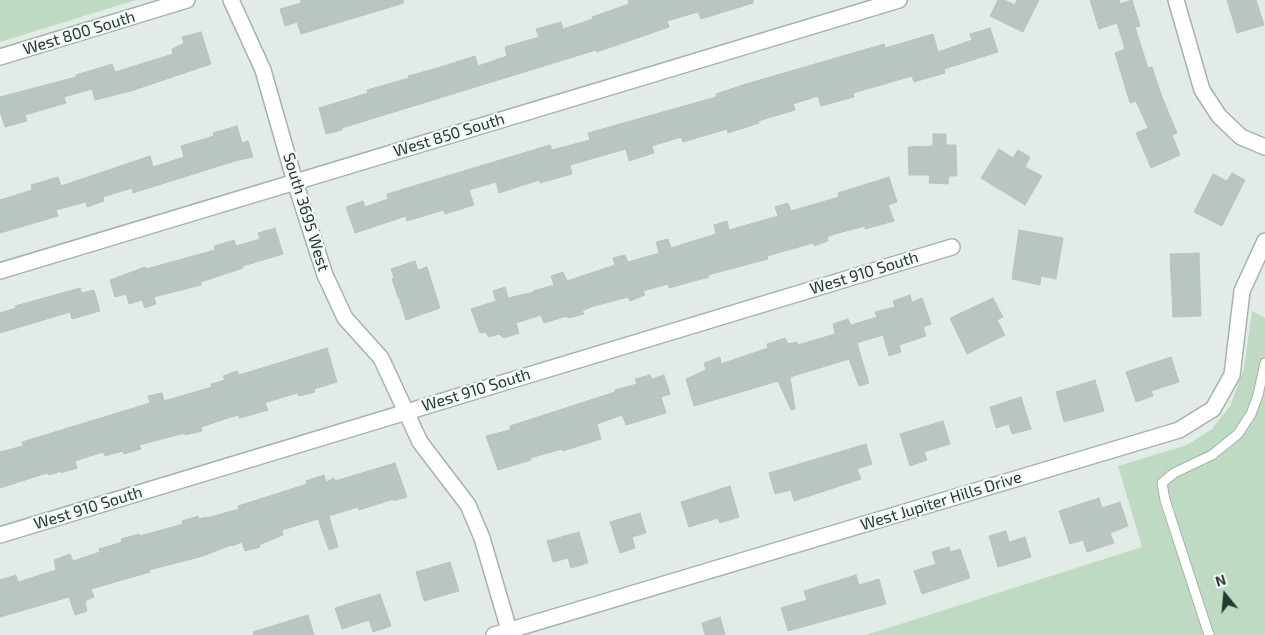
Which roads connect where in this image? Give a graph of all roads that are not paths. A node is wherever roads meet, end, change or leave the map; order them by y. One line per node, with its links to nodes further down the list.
1 (187, 0): 5 (street, West 800 South)
2 (231, 0): 7 (street, South 3695 West)
3 (899, 0): 7 (street, West 850 South)
4 (1176, 0): 6 (street)
5 (0, 57)
6 (1265, 147)
7 (295, 182): 10 (street, West 850 South); 12 (street, South 3695 West)
8 (1265, 241): 14 (street, West Jupiter Hills Drive)
9 (952, 247): 12 (street, West 910 South)
10 (0, 272)
11 (1265, 363): 16 (lane)
12 (406, 412): 13 (street, West 910 South); 14 (street, South 3695 West)
13 (0, 535)
14 (509, 630): 15 (street, West Jupiter Hills Drive)
15 (494, 635)
16 (1209, 635)

